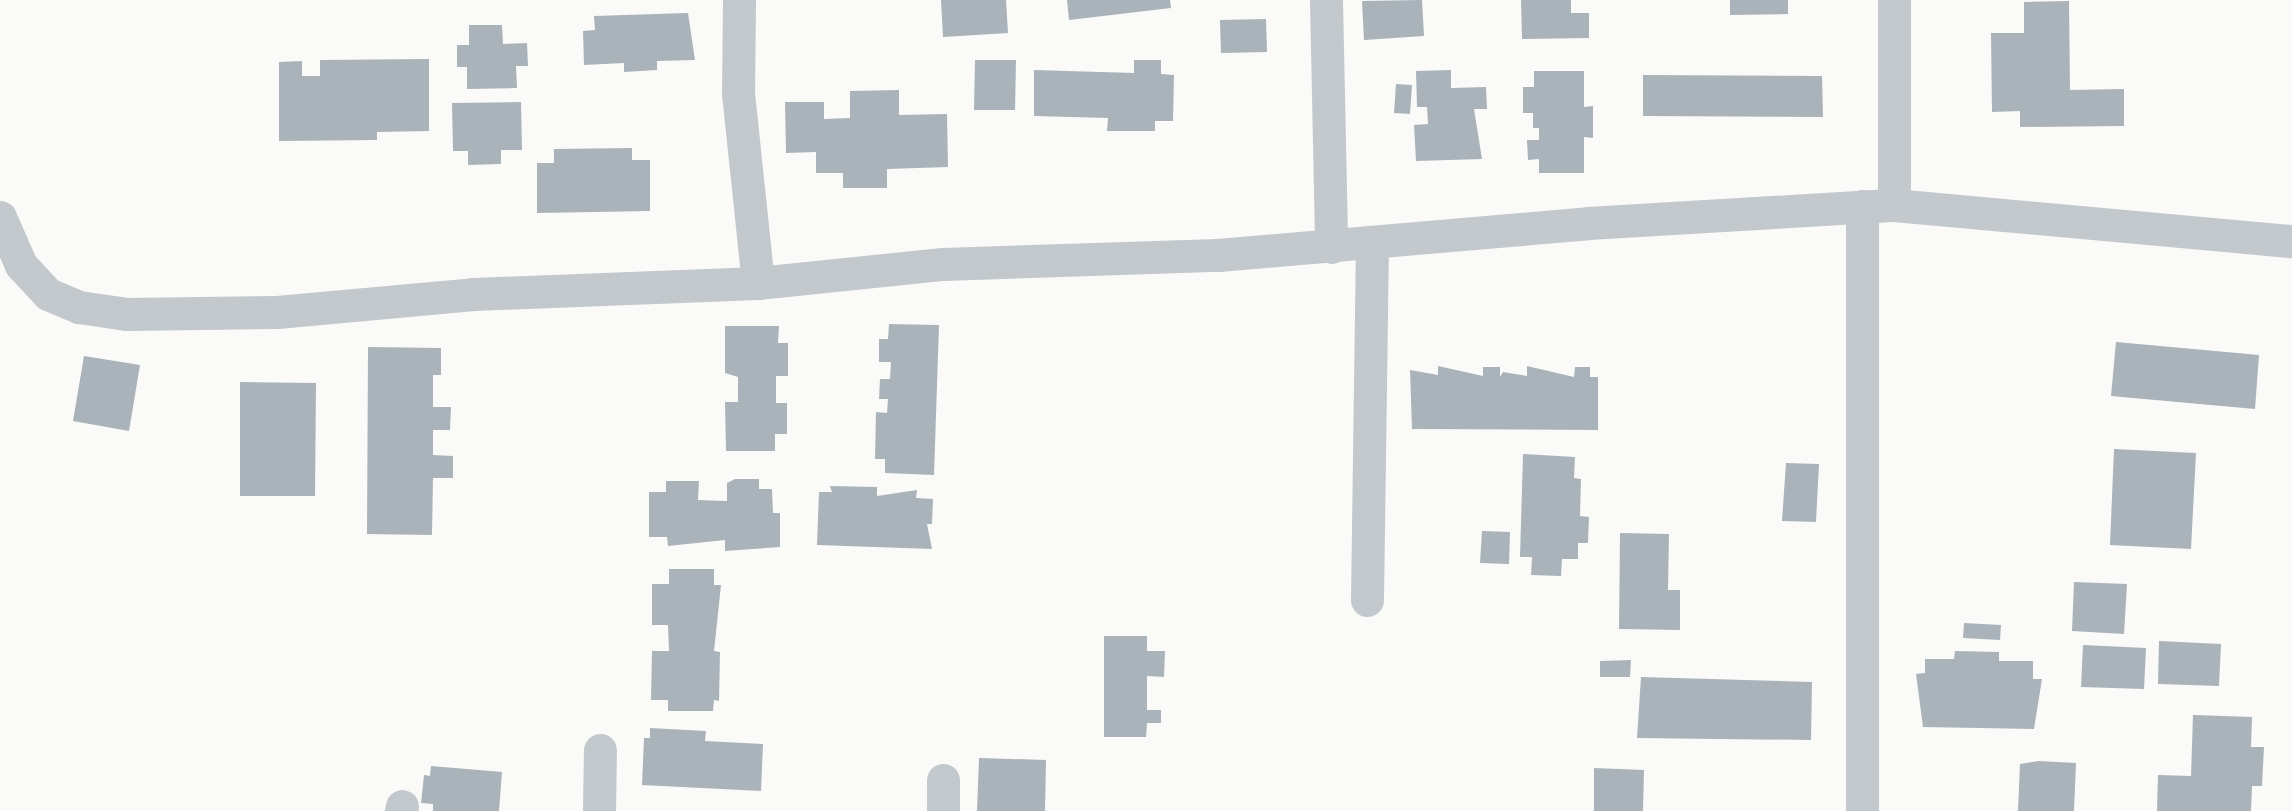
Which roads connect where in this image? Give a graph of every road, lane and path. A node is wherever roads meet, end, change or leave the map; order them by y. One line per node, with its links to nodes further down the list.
1 (739, 0): 9 (street)
2 (1326, 0): 8 (street)
3 (1894, 0): 4 (street)
4 (1878, 206): 6 (street); 7 (street); 13 (street)
5 (0, 217): 9 (street)
6 (2292, 241)
7 (1372, 245): 8 (street); 10 (street)
8 (1331, 247): 9 (street)
9 (758, 283)
10 (1367, 600)
11 (600, 750): 12 (street)
12 (599, 811)
13 (1862, 811)

